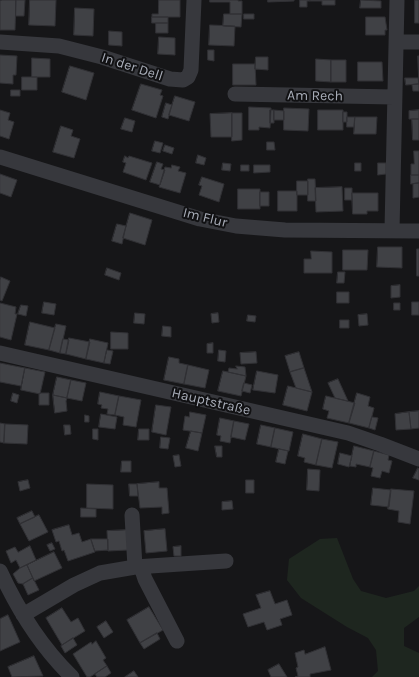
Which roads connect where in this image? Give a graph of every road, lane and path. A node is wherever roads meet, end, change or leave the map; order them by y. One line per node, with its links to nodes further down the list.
1 (194, 0): 3 (street, In der Dell)
2 (397, 0): 4 (street)
3 (0, 42)
4 (396, 42): 5 (street); 7 (street)
5 (419, 42)
6 (235, 94): 7 (street, Am Rech)
7 (394, 97): 9 (street)
8 (0, 157): 9 (street, Im Flur)
9 (392, 230): 10 (street, Im Flur)
10 (419, 231)
11 (0, 353): 12 (street, Hauptstraße)
12 (416, 455)
13 (132, 515): 15 (street)
14 (226, 561): 15 (street)
15 (138, 567): 17 (street); 18 (street)
16 (0, 571): 17 (street)
17 (23, 616): 19 (street)
18 (177, 641)
19 (72, 677)

